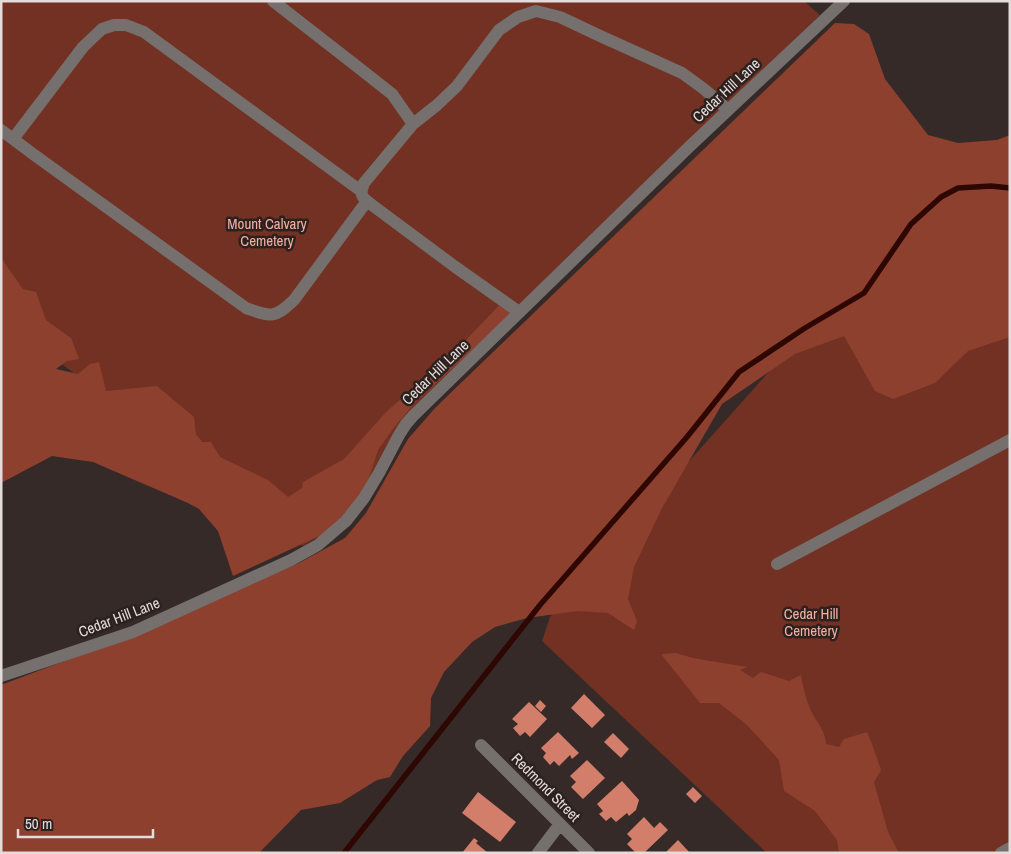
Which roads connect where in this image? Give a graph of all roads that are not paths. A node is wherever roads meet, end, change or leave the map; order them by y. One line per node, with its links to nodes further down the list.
1 (273, 1): 4 (street)
2 (844, 1): 3 (street, Cedar Hill Lane)
3 (728, 110): 4 (street); 8 (street, Cedar Hill Lane)
4 (413, 124): 7 (street)
5 (1, 130): 6 (street)
6 (13, 139): 7 (street); 7 (street)
7 (364, 196): 8 (street)
8 (519, 312): 11 (street, Cedar Hill Lane)
9 (1010, 440): 10 (street)
10 (777, 564)
11 (1, 676)
12 (480, 745): 13 (street, Redmond Street)
13 (560, 824): 15 (street); 16 (street, Redmond Street)
14 (1010, 848): 17 (street)
15 (538, 853)
16 (589, 853)
17 (1001, 853)

